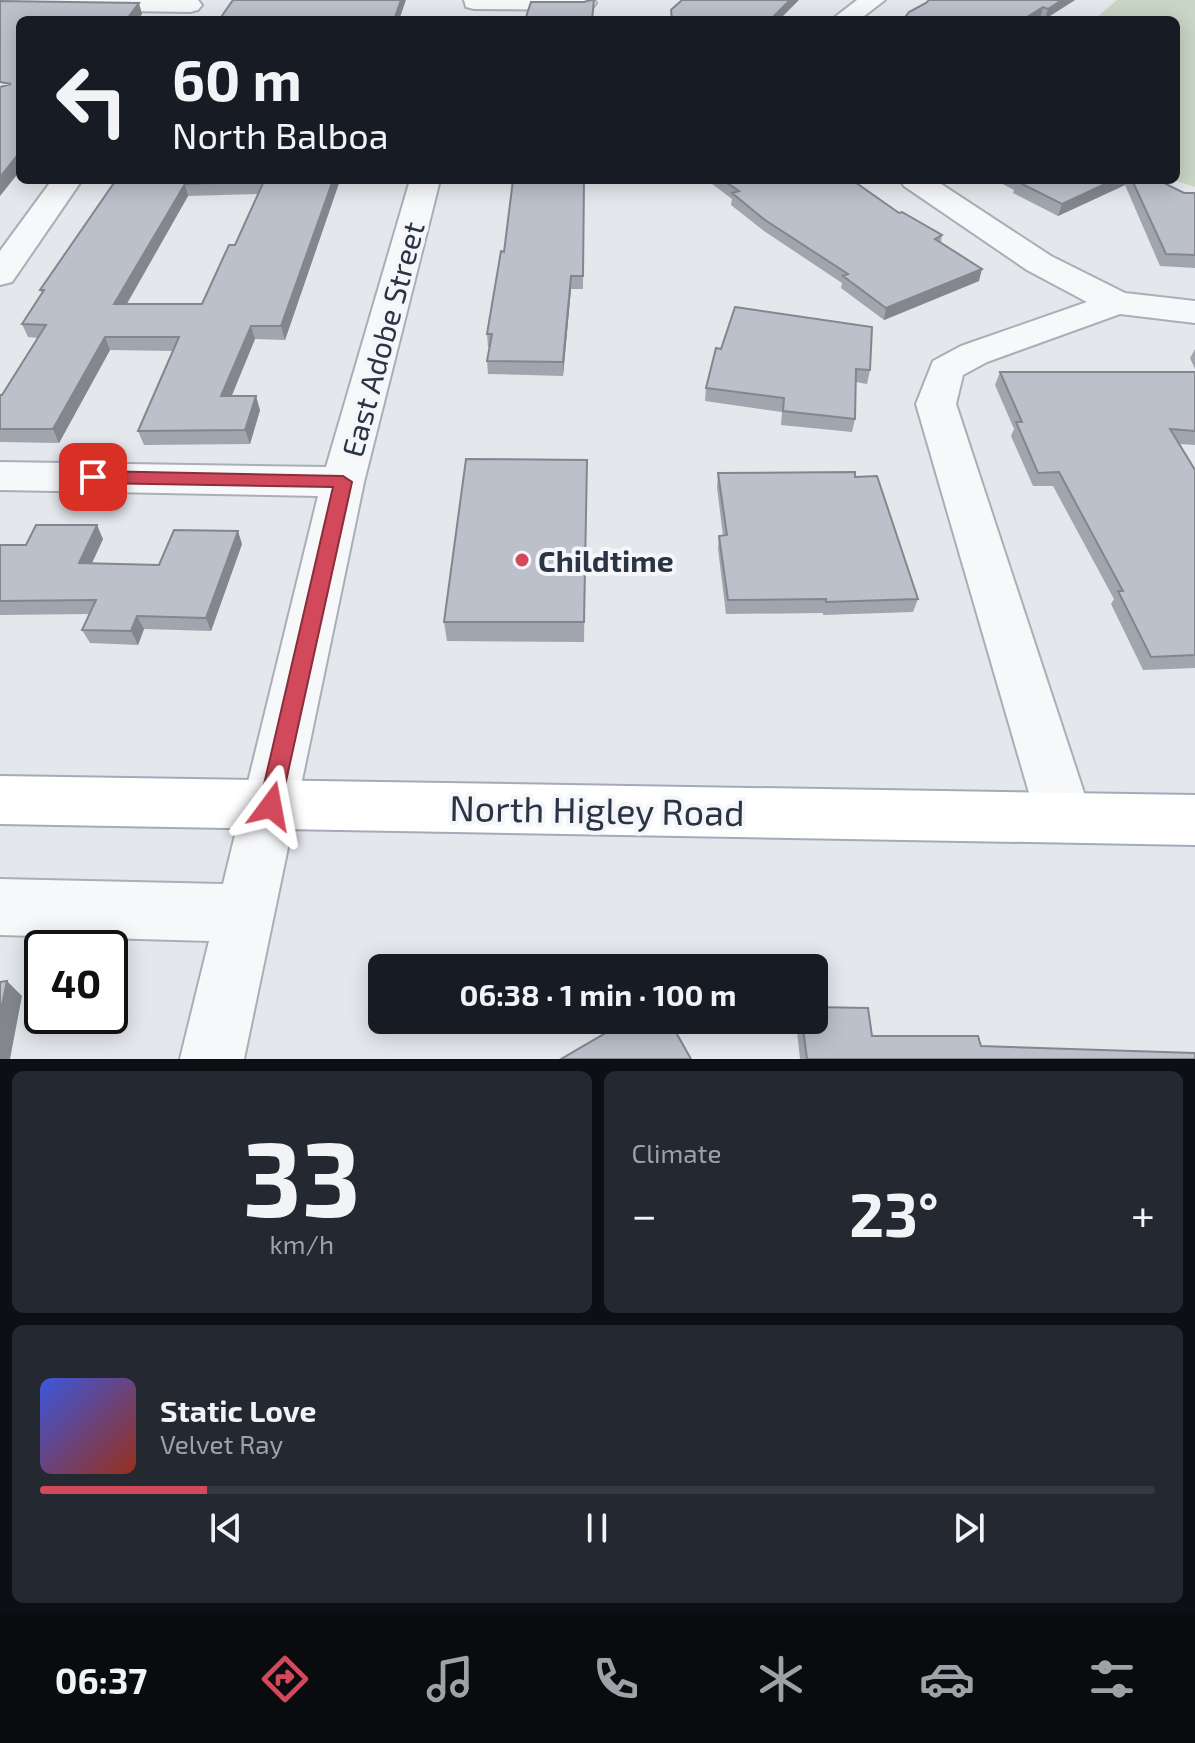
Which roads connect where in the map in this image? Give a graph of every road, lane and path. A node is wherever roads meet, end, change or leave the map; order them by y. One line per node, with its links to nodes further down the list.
1 (873, 0): 6 (street)
2 (0, 2): 5 (street)
3 (584, 3): 4 (street)
4 (472, 7)
5 (187, 8)
6 (849, 16)
7 (64, 184): 10 (street)
8 (424, 184): 14 (street, East Adobe Street)
9 (921, 184): 11 (street)
10 (0, 275)
11 (1117, 303): 12 (street); 17 (street)
12 (1195, 312)
13 (0, 476): 14 (street)
14 (343, 482): 16 (street, East Adobe Street)
15 (0, 800): 16 (main road, North Higley Road)
16 (271, 806): 17 (main road, North Higley Road); 20 (street, East Adobe Street)
17 (1064, 817): 18 (main road, North Higley Road)
18 (1195, 820)
19 (0, 907): 20 (street)
20 (247, 913): 21 (street, East Adobe Street)
21 (212, 1059)

